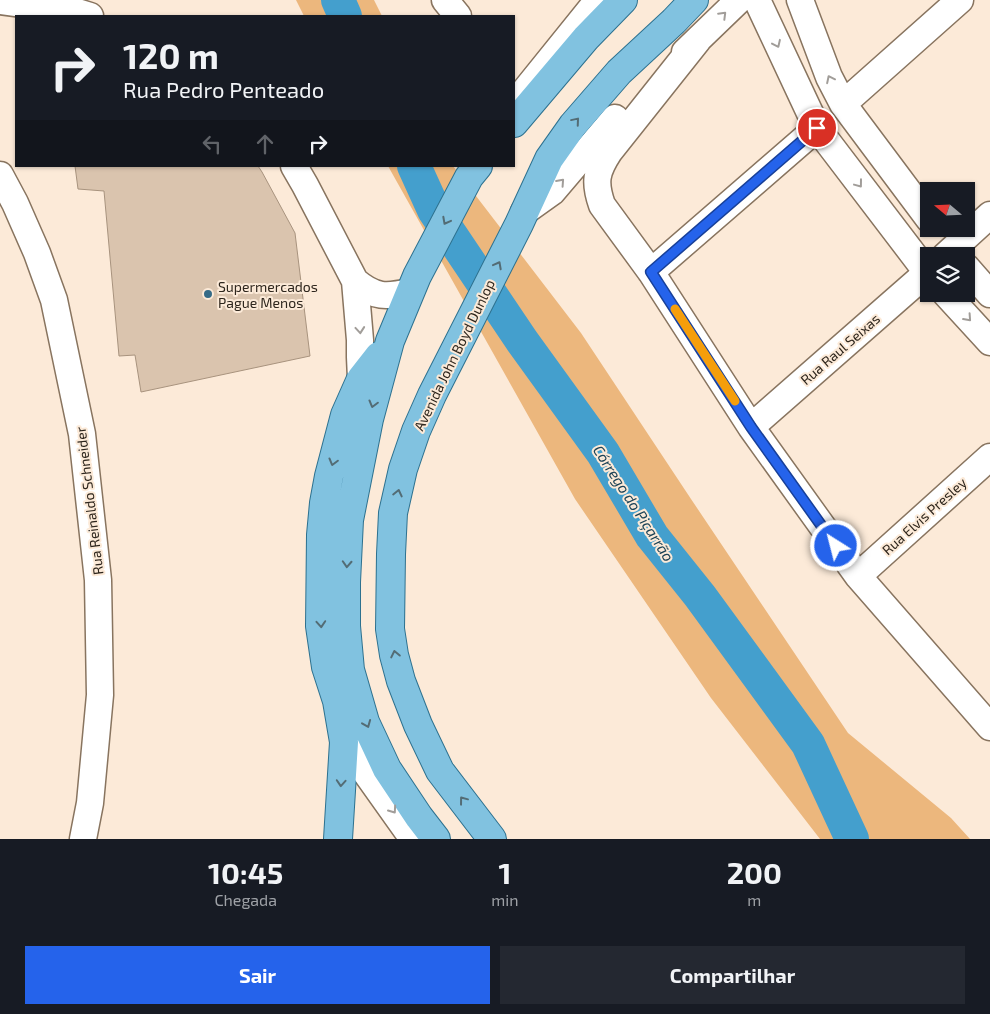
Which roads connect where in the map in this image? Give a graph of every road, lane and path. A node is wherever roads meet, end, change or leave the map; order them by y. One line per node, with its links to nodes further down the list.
1 (445, 0): 11 (street)
2 (598, 0): 13 (street)
3 (623, 0): 15 (main road)
4 (694, 0): 22 (main road, Avenida John Boyd Dunlop, one-way to 4)
5 (738, 0): 12 (street, one-way to 5)
6 (757, 0): 16 (street, one-way to 16)
7 (800, 0): 14 (street, one-way to 7)
8 (960, 0): 14 (street)
9 (2, 3): 10 (street)
10 (87, 15)
11 (457, 15)
12 (698, 40): 22 (street, one-way to 12); 25 (street)
13 (516, 99)
14 (844, 104): 20 (street)
15 (515, 122)
16 (817, 128): 23 (street, one-way to 23); 25 (street)
17 (295, 167): 26 (street)
18 (473, 172): 27 (main road, one-way to 27)
19 (0, 175): 40 (street, Rua Reinaldo Schneider)
20 (920, 207)
21 (990, 215): 24 (street, Rua Raul Seixas)
22 (522, 218): 44 (main road, Avenida John Boyd Dunlop, one-way to 22)
23 (928, 247)
24 (960, 247)
25 (651, 272): 35 (street)
26 (355, 282): 27 (street); 34 (street, one-way to 34)
27 (414, 284): 32 (main road)
28 (920, 284): 35 (street, Rua Raul Seixas)
29 (975, 284): 30 (street)
30 (990, 294)
31 (953, 302): 33 (street, one-way to 33)
32 (390, 341): 34 (main road); 43 (main road, one-way to 43)
33 (990, 342)
34 (361, 379): 39 (main road, one-way to 39)
35 (751, 427): 37 (street)
36 (990, 457): 37 (street, Rua Elvis Presley)
37 (858, 576): 38 (street)
38 (987, 716)
39 (344, 742): 41 (main road, one-way to 41); 42 (street, one-way to 42)
40 (83, 839)
41 (338, 839)
42 (413, 839)
43 (436, 839)
44 (492, 839)

